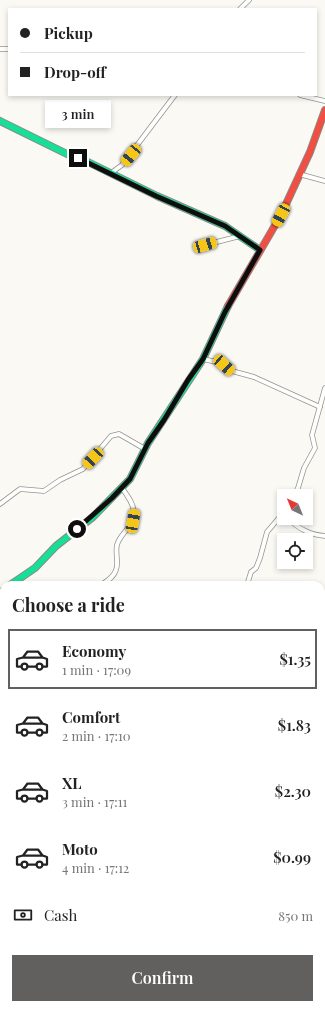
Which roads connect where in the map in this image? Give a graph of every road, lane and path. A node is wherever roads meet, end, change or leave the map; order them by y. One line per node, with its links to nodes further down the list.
1 (248, 0): 2 (street)
2 (241, 8)
3 (174, 96): 8 (street)
4 (304, 96): 5 (street)
5 (325, 101)
6 (325, 110): 9 (street)
7 (0, 121): 8 (street)
8 (111, 174): 11 (street)
9 (299, 174): 10 (street); 13 (street)
10 (325, 181)
11 (241, 236): 12 (street); 13 (street)
12 (205, 245)
13 (260, 250): 14 (street)
14 (203, 359): 16 (street); 17 (street)
15 (325, 388): 16 (street)
16 (320, 407): 19 (street)
17 (145, 449): 18 (street); 20 (street)
18 (122, 488): 24 (street); 25 (street)
19 (298, 489)
20 (0, 504)
21 (277, 520): 26 (street)
22 (297, 525): 23 (street)
23 (325, 536)
24 (16, 581)
25 (109, 581)
26 (248, 581)

